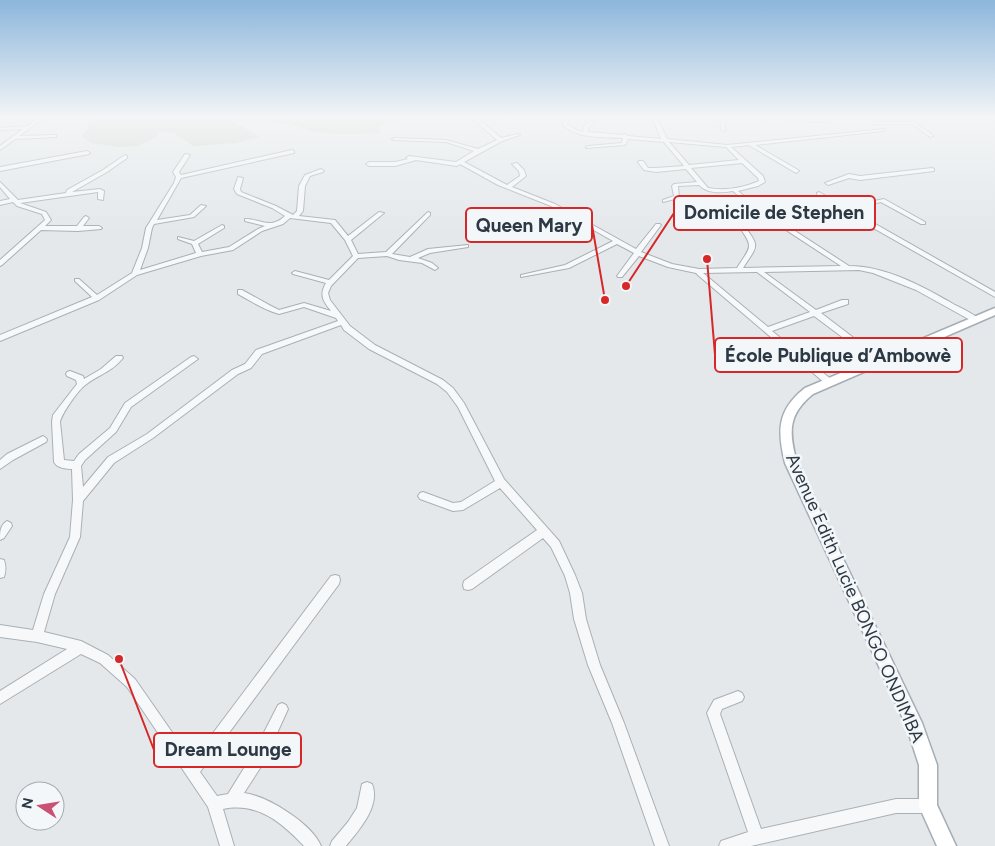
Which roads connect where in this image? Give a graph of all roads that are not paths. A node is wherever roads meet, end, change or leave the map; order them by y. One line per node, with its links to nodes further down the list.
1 (74, 155): 17 (street)
2 (187, 155): 21 (street)
3 (276, 155): 21 (street)
4 (470, 155): 12 (street)
5 (678, 155): 16 (street)
6 (738, 155): 11 (street)
7 (770, 155): 19 (street)
8 (125, 157): 28 (street)
9 (409, 158): 10 (street)
10 (416, 159): 12 (street); 14 (street)
11 (744, 161): 16 (street); 27 (street)
12 (460, 162): 26 (street)
13 (642, 162): 16 (street)
14 (369, 164)
15 (515, 164): 26 (street)
16 (687, 167): 23 (street)
17 (0, 169)
18 (932, 170): 24 (street)
19 (796, 171)
20 (321, 172): 41 (street)
21 (179, 177): 44 (street)
22 (240, 178): 41 (street)
23 (700, 183): 27 (street); 32 (street)
24 (828, 183)
25 (0, 184): 31 (street)
26 (508, 187): 56 (street)
27 (733, 189): 38 (street)
28 (68, 194): 30 (street); 31 (street)
29 (819, 194): 37 (street)
30 (101, 200)
31 (14, 201): 33 (street); 49 (street)
32 (665, 201)
33 (0, 203)
34 (203, 206): 44 (street)
35 (768, 207): 38 (street)
36 (816, 207): 48 (street)
37 (846, 208): 45 (street); 48 (street)
38 (760, 210): 65 (street)
39 (381, 212): 55 (street)
40 (428, 214): 61 (street)
41 (292, 216): 47 (street); 55 (street)
42 (86, 218): 53 (street)
43 (247, 220): 47 (street)
44 (152, 223): 71 (street)
45 (923, 223)
46 (658, 225): 59 (street)
47 (270, 226): 60 (street)
48 (875, 227): 77 (street)
49 (40, 228): 53 (street); 64 (street)
50 (98, 228): 53 (street)
51 (222, 228): 57 (street)
52 (742, 228): 68 (street)
53 (78, 229)
54 (180, 238): 57 (street)
55 (348, 240): 62 (street)
56 (616, 242): 59 (street); 72 (street)
57 (195, 244): 60 (street)
58 (466, 246): 63 (street)
59 (638, 253): 67 (street); 73 (street)
60 (200, 254): 71 (street)
61 (388, 254): 62 (street); 63 (street)
62 (356, 256): 75 (street)
63 (410, 260): 66 (street)
64 (0, 264)
65 (846, 267): 69 (street); 83 (street)
66 (435, 268)
67 (699, 270): 68 (street); 84 (street)
68 (739, 270): 69 (street)
69 (759, 271): 81 (street)
70 (295, 273): 75 (street)
71 (135, 274): 78 (street)
72 (523, 276)
73 (620, 276)
74 (77, 280): 78 (street)
75 (331, 282): 82 (street)
76 (240, 292): 82 (street)
77 (995, 295)
78 (97, 298): 85 (street)
79 (845, 302): 81 (street)
80 (995, 311): 83 (main road, Avenue Edith Lucie BONGO ONDIMBA)
81 (815, 313): 84 (street); 88 (street)
82 (339, 319): 95 (street); 97 (street)
83 (975, 319): 88 (main road, Avenue Edith Lucie BONGO ONDIMBA)
84 (767, 330): 90 (street)
85 (0, 338)
86 (119, 358): 91 (street)
87 (194, 359): 94 (street)
88 (880, 361): 90 (main road, Avenue Edith Lucie BONGO ONDIMBA)
89 (70, 374): 91 (street)
90 (828, 382): 115 (main road, Avenue Edith Lucie BONGO ONDIMBA)
91 (81, 384): 94 (street)
92 (43, 440): 93 (street)
93 (0, 465)
94 (76, 465): 97 (street)
95 (501, 482): 96 (street); 99 (street)
96 (423, 496)
97 (78, 500): 106 (street)
98 (7, 526): 100 (street)
99 (544, 531): 104 (street); 120 (street)
100 (0, 535)
101 (0, 564): 102 (street)
102 (0, 574)
103 (335, 580): 111 (street)
104 (468, 585)
105 (0, 631): 106 (street)
106 (37, 636): 107 (street)
107 (81, 647): 108 (street); 111 (street)
108 (0, 698)
109 (738, 698): 116 (street)
110 (282, 709): 113 (street)
111 (192, 772): 114 (street)
112 (366, 789): 119 (street)
113 (232, 800): 114 (street); 118 (street)
114 (214, 804): 117 (street)
115 (928, 806): 116 (street); 122 (main road)
116 (757, 837): 121 (street)
117 (227, 846)
118 (314, 846)
119 (337, 846)
120 (662, 846)
121 (726, 846)
122 (947, 846)

